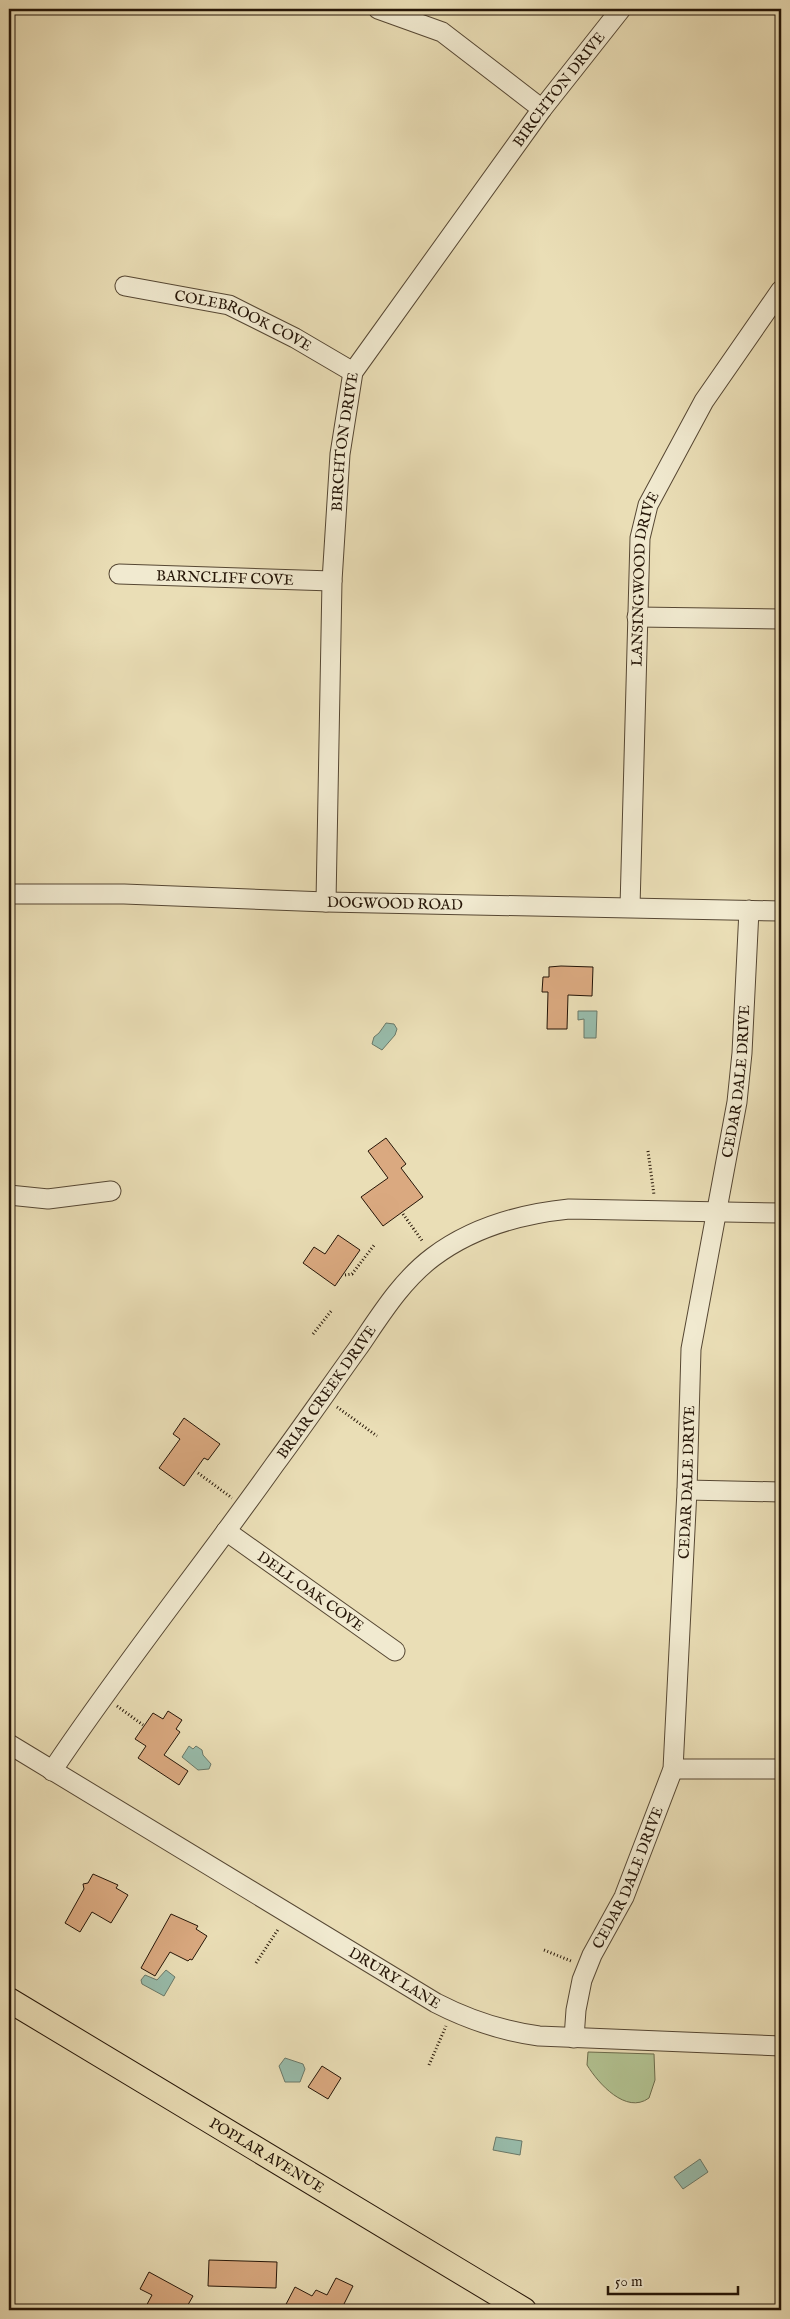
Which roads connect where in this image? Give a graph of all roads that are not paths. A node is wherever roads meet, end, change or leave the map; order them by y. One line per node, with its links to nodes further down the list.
1 (378, 9): 3 (street)
2 (621, 9): 3 (street, BIRCHTON DRIVE)
3 (542, 109): 6 (street, BIRCHTON DRIVE)
4 (125, 286): 6 (street, COLEBROOK COVE)
5 (781, 290): 9 (street, LANSINGWOOD DRIVE)
6 (353, 372): 8 (street, BIRCHTON DRIVE)
7 (119, 574): 8 (street, BARNCLIFF COVE)
8 (332, 581): 12 (street, BIRCHTON DRIVE)
9 (637, 618): 10 (street); 13 (street, LANSINGWOOD DRIVE)
10 (781, 619)
11 (9, 894): 12 (street, DOGWOOD ROAD)
12 (326, 902): 13 (street, DOGWOOD ROAD)
13 (630, 906): 14 (street, DOGWOOD ROAD)
14 (749, 910): 15 (street, DOGWOOD ROAD); 18 (street, CEDAR DALE DRIVE)
15 (781, 910)
16 (110, 1191): 17 (street)
17 (9, 1195)
18 (718, 1211): 19 (street, BRIAR CREEK DRIVE); 20 (street, CEDAR DALE DRIVE); 22 (street, BRIAR CREEK DRIVE)
19 (781, 1213)
20 (687, 1490): 21 (street); 26 (street, CEDAR DALE DRIVE)
21 (781, 1492)
22 (226, 1531): 23 (street, DELL OAK COVE); 27 (street, BRIAR CREEK DRIVE)
23 (395, 1651)
24 (9, 1744): 27 (street, DRURY LANE)
25 (781, 1768): 26 (street)
26 (673, 1769): 29 (street, CEDAR DALE DRIVE)
27 (52, 1771): 29 (street, DRURY LANE)
28 (9, 2000): 31 (main road, POPLAR AVENUE)
29 (574, 2038): 30 (street, DRURY LANE)
30 (781, 2046)
31 (504, 2303): 32 (main road, POPLAR AVENUE)
32 (524, 2310)

